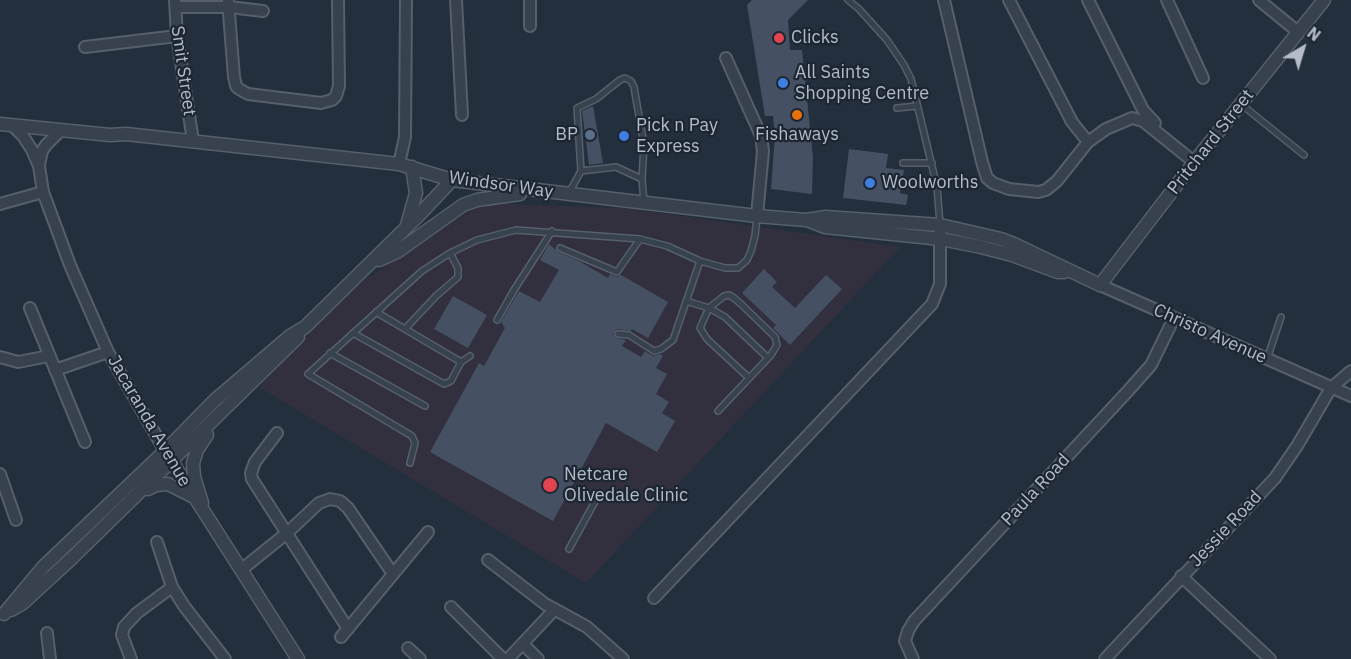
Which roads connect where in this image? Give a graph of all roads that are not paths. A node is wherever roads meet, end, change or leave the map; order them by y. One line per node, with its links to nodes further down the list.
1 (338, 0): 13 (street)
2 (406, 0): 39 (street)
3 (456, 0): 25 (street)
4 (530, 0): 15 (street)
5 (848, 0): 23 (lane)
6 (944, 0): 34 (street)
7 (1009, 0): 34 (street)
8 (1088, 0): 21 (street)
9 (1167, 0): 20 (street)
10 (1259, 0): 16 (street)
11 (1324, 0): 16 (street, Pritchard Street)
12 (176, 3): 13 (street); 17 (street, Smit Street)
13 (228, 4): 14 (street)
14 (263, 11)
15 (530, 26)
16 (1298, 32): 22 (street, Pritchard Street)
17 (177, 36): 18 (street); 33 (street, Smit Street)
18 (85, 47)
19 (726, 58): 50 (street)
20 (1203, 78)
21 (1137, 97): 27 (street); 28 (street)
22 (1240, 104): 35 (lane); 36 (street, Pritchard Street)
23 (917, 106): 24 (lane); 38 (lane)
24 (897, 108)
25 (462, 116)
26 (0, 117): 32 (street, Windsor Way)
27 (1132, 118): 28 (street); 34 (street)
28 (1149, 122): 36 (street)
29 (0, 124): 30 (street, Windsor Way)
30 (13, 126): 31 (street, Windsor Way); 40 (street, Jacaranda Avenue)
31 (60, 131): 32 (street, Windsor Way); 40 (street)
32 (126, 134): 33 (street, Windsor Way)
33 (193, 141): 39 (street, Windsor Way)
34 (1088, 142)
35 (1304, 155)
36 (1197, 159): 62 (street, Pritchard Street)
37 (903, 163): 38 (lane)
38 (932, 163): 52 (lane)
39 (399, 164): 41 (street, Windsor Way)
40 (39, 166): 45 (street, Jacaranda Avenue)
41 (412, 167): 44 (street, Windsor Way); 53 (street)
42 (581, 171): 43 (lane); 43 (lane); 47 (lane)
43 (642, 179): 48 (lane)
44 (452, 180): 46 (street, Windsor Way); 53 (street)
45 (43, 192): 49 (street); 74 (street, Jacaranda Avenue)
46 (542, 192): 47 (street, Windsor Way); 60 (street)
47 (569, 195): 48 (street, Windsor Way)
48 (644, 203): 50 (street, Windsor Way)
49 (0, 204)
50 (757, 216): 51 (street, Windsor Way); 59 (lane)
51 (806, 220): 52 (street, Windsor Way); 56 (street, Windsor Way)
52 (940, 225): 56 (street); 61 (street, Windsor Way)
53 (406, 229): 60 (street)
54 (552, 231): 55 (lane); 58 (lane); 69 (lane)
55 (640, 239): 57 (lane); 59 (lane)
56 (941, 239): 61 (street, Windsor Way); 110 (street)
57 (560, 248)
58 (450, 253): 66 (lane); 71 (lane)
59 (700, 261): 63 (lane)
60 (371, 263): 70 (street)
61 (1068, 272): 62 (street, Christo Avenue)
62 (1100, 285): 68 (street, Christo Avenue)
63 (686, 301): 65 (lane); 73 (lane)
64 (30, 308): 76 (street)
65 (709, 308): 79 (lane); 79 (lane); 84 (lane)
66 (376, 312): 71 (lane); 72 (lane)
67 (1281, 316): 80 (lane)
68 (1174, 318): 80 (street, Christo Avenue); 126 (street, Paula Road)
69 (497, 321)
70 (305, 327): 88 (street); 92 (street)
71 (405, 329): 81 (lane)
72 (352, 333): 75 (lane); 81 (lane)
73 (618, 334)
74 (108, 352): 82 (street); 92 (street, Jacaranda Avenue)
75 (330, 353): 87 (lane); 94 (lane)
76 (49, 356): 78 (street); 82 (street)
77 (470, 356): 81 (lane)
78 (0, 357)
79 (768, 358): 84 (lane)
80 (1267, 359): 85 (street, Christo Avenue)
81 (461, 362)
82 (55, 370): 91 (street)
83 (1351, 370): 85 (street, Jessie Road)
84 (749, 378): 89 (lane)
85 (1331, 388): 86 (street, Christo Avenue); 108 (street, Jessie Road)
86 (1351, 396)
87 (424, 406)
88 (225, 410): 93 (street); 99 (street)
89 (718, 411)
90 (277, 433): 102 (street)
91 (85, 442)
92 (165, 451): 93 (street, Jacaranda Avenue); 113 (street)
93 (172, 462): 97 (street, Jacaranda Avenue); 98 (street)
94 (410, 463)
95 (0, 474): 100 (street)
96 (598, 496): 104 (lane)
97 (193, 497): 98 (street); 99 (street, Jacaranda Avenue)
98 (129, 503): 113 (street)
99 (206, 517): 106 (street, Jacaranda Avenue)
100 (16, 520)
101 (428, 532): 107 (street)
102 (287, 533): 106 (street); 107 (street); 107 (street)
103 (157, 542): 109 (street)
104 (569, 549)
105 (488, 560): 112 (street)
106 (240, 570): 117 (street, Jacaranda Avenue)
107 (393, 574)
108 (1181, 576): 127 (street, Jessie Road); 128 (street)
109 (172, 587): 119 (street); 120 (street)
110 (654, 598)
111 (451, 607): 122 (street)
112 (555, 609): 115 (street); 125 (street)
113 (2, 615)
114 (46, 633): 118 (street)
115 (523, 644): 123 (street); 124 (street)
116 (408, 648): 121 (street)
117 (294, 657)
118 (50, 659)
119 (131, 659)
120 (225, 659)
121 (420, 659)
122 (503, 659)
123 (508, 659)
124 (538, 659)
125 (623, 659)
126 (913, 659)
127 (1105, 659)
128 (1270, 659)

